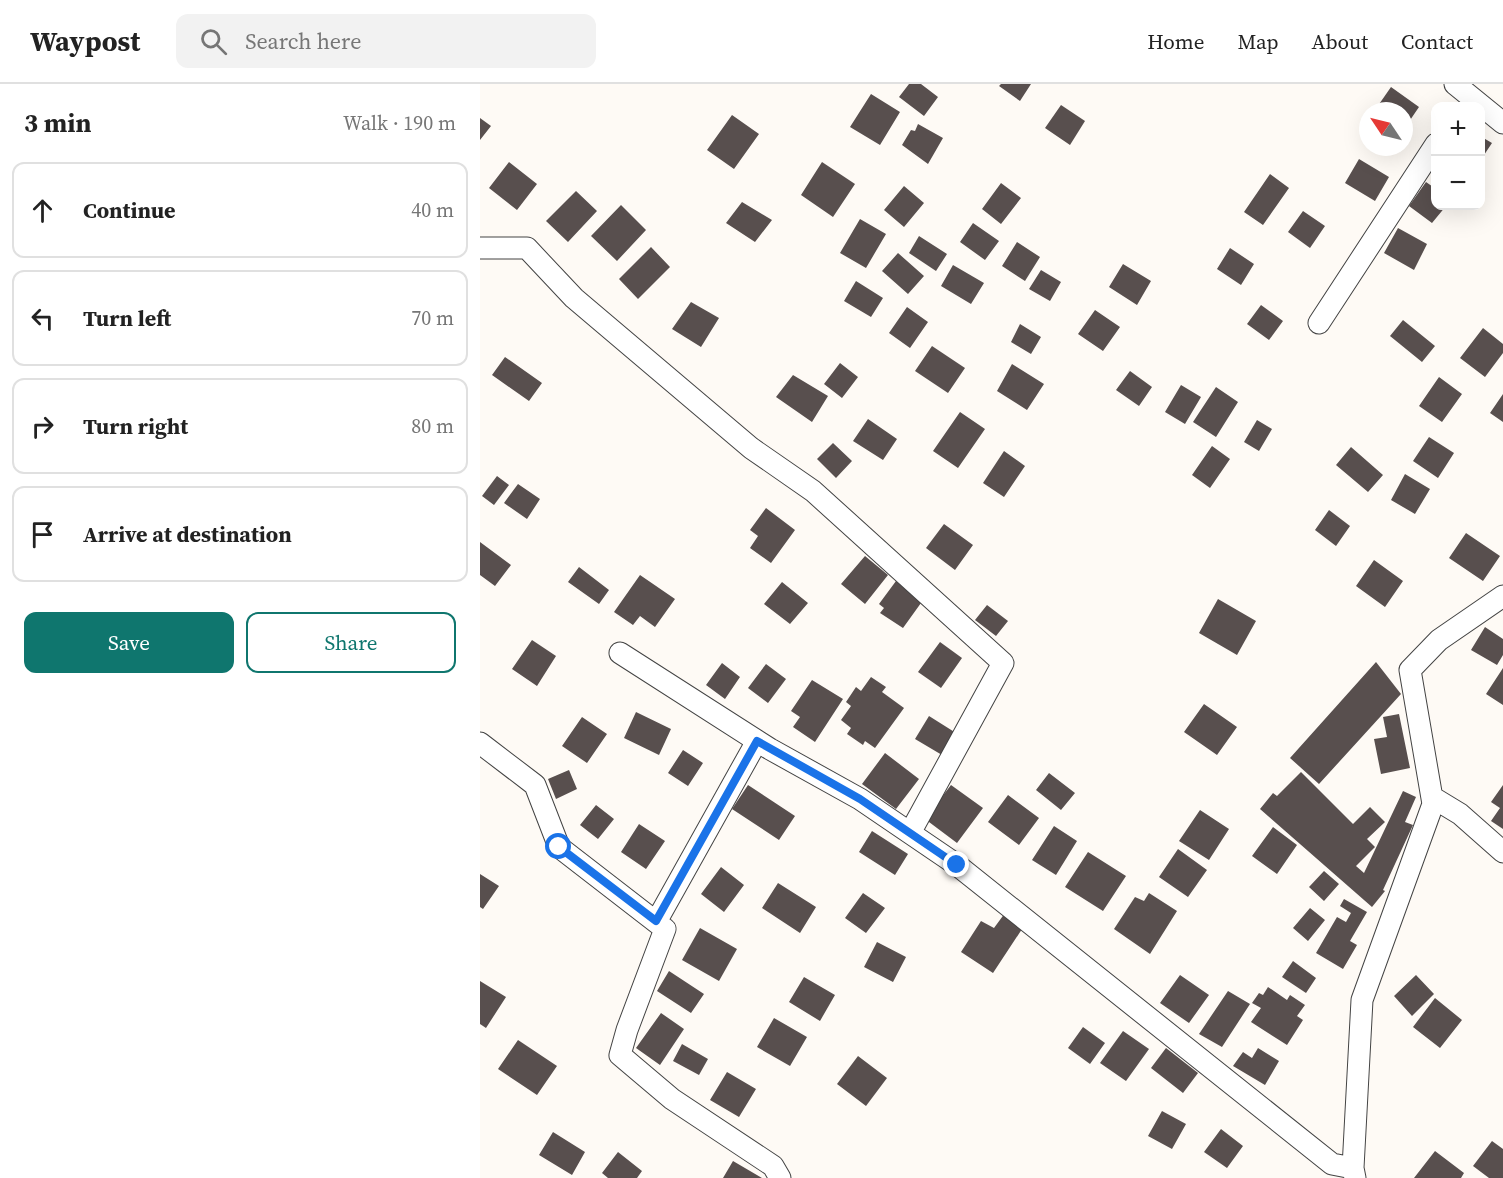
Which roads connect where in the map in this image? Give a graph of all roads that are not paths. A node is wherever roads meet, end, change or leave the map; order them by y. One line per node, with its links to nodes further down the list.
1 (1461, 95): 2 (street)
2 (1503, 123)
3 (1431, 152): 5 (street)
4 (480, 248): 11 (street)
5 (1319, 323)
6 (1503, 596): 10 (street)
7 (620, 653): 8 (street)
8 (757, 741): 11 (street); 13 (street)
9 (480, 743): 13 (street)
10 (1432, 797): 12 (street); 14 (street)
11 (910, 833): 14 (street)
12 (1503, 852)
13 (656, 921): 15 (street)
14 (1354, 1173)
15 (780, 1178)

